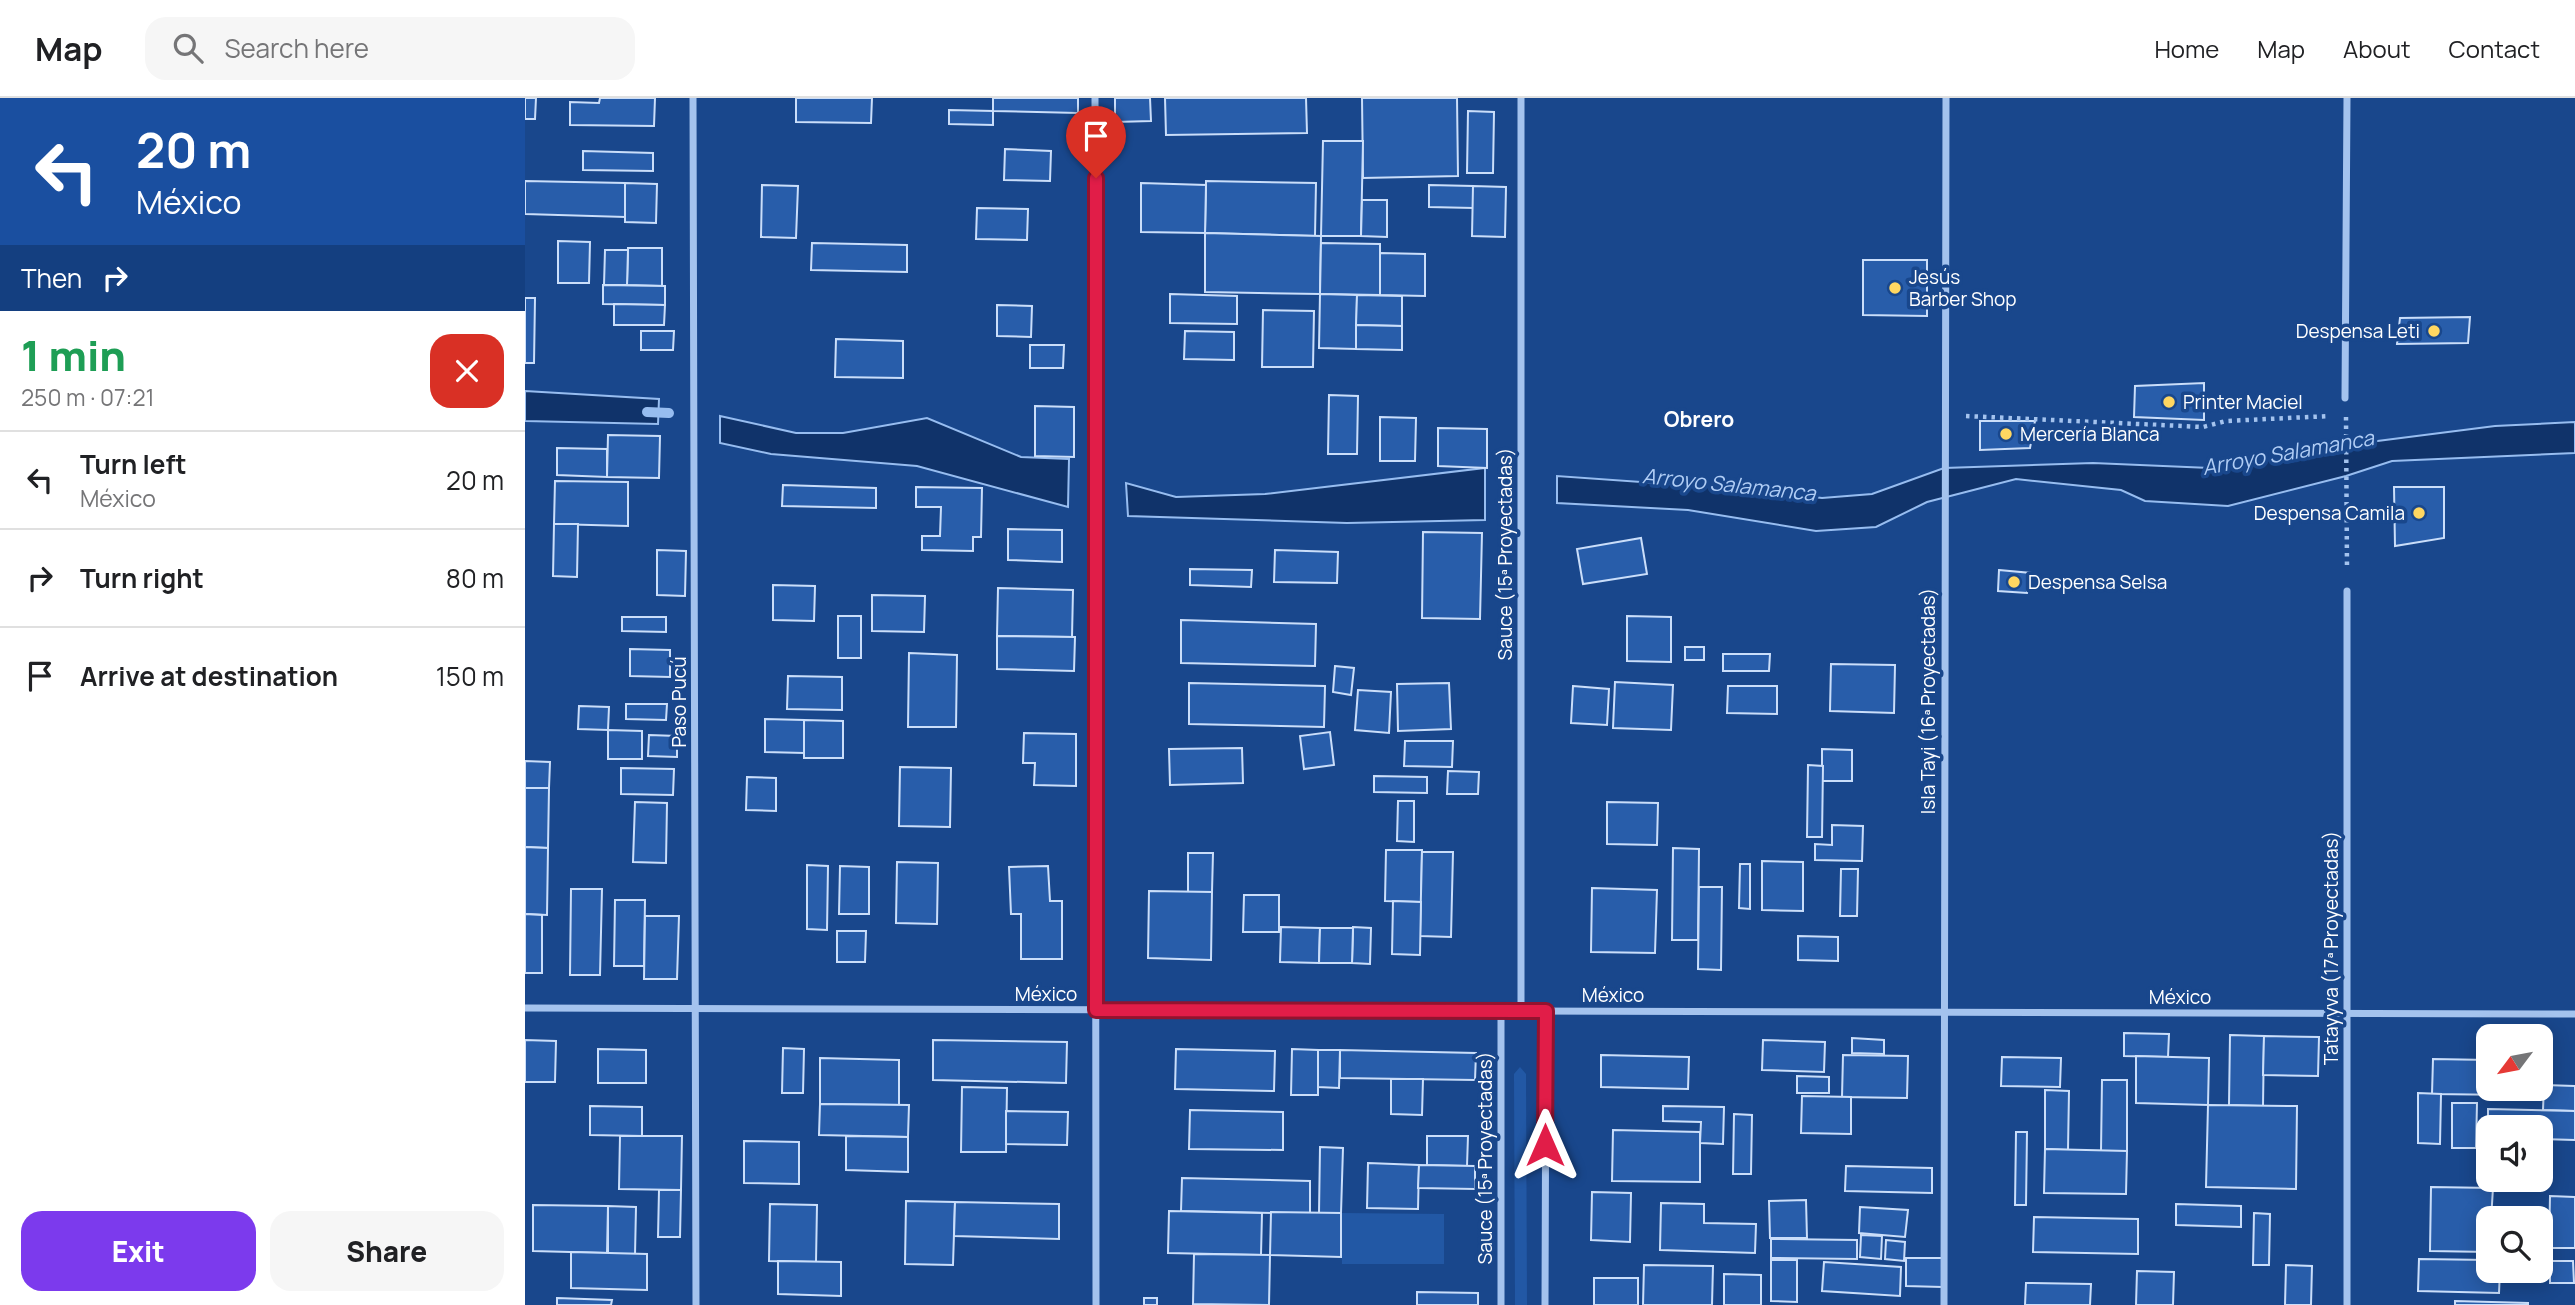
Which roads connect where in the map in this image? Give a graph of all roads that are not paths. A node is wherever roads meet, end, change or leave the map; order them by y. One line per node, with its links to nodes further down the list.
1 (693, 98): 9 (street, Paso Pucú)
2 (1095, 98): 10 (street)
3 (1521, 98): 12 (street, Sauce (15ª Proyectadas))
4 (1947, 98): 14 (street, Isla Tayi (16ª Proyectadas))
5 (2347, 98): 6 (street)
6 (2345, 398)
7 (2347, 591): 15 (street, Tatayyva (17ª Proyectadas))
8 (525, 1008): 9 (street, México)
9 (695, 1008): 10 (street, México); 17 (street, Paso Pucú)
10 (1096, 1010): 11 (street, México); 18 (street)
11 (1501, 1010): 12 (street, México); 19 (street, Sauce (15ª Proyectadas))
12 (1521, 1011): 13 (street, México)
13 (1546, 1011): 14 (street, México); 20 (street)
14 (1944, 1012): 15 (street, México); 21 (street, Isla Tayi (16ª Proyectadas))
15 (2347, 1013): 16 (street, México); 22 (street, Tatayyva (17ª Proyectadas))
16 (2575, 1014)
17 (696, 1305)
18 (1096, 1305)
19 (1501, 1305)
20 (1545, 1305)
21 (1944, 1305)
22 (2347, 1305)

